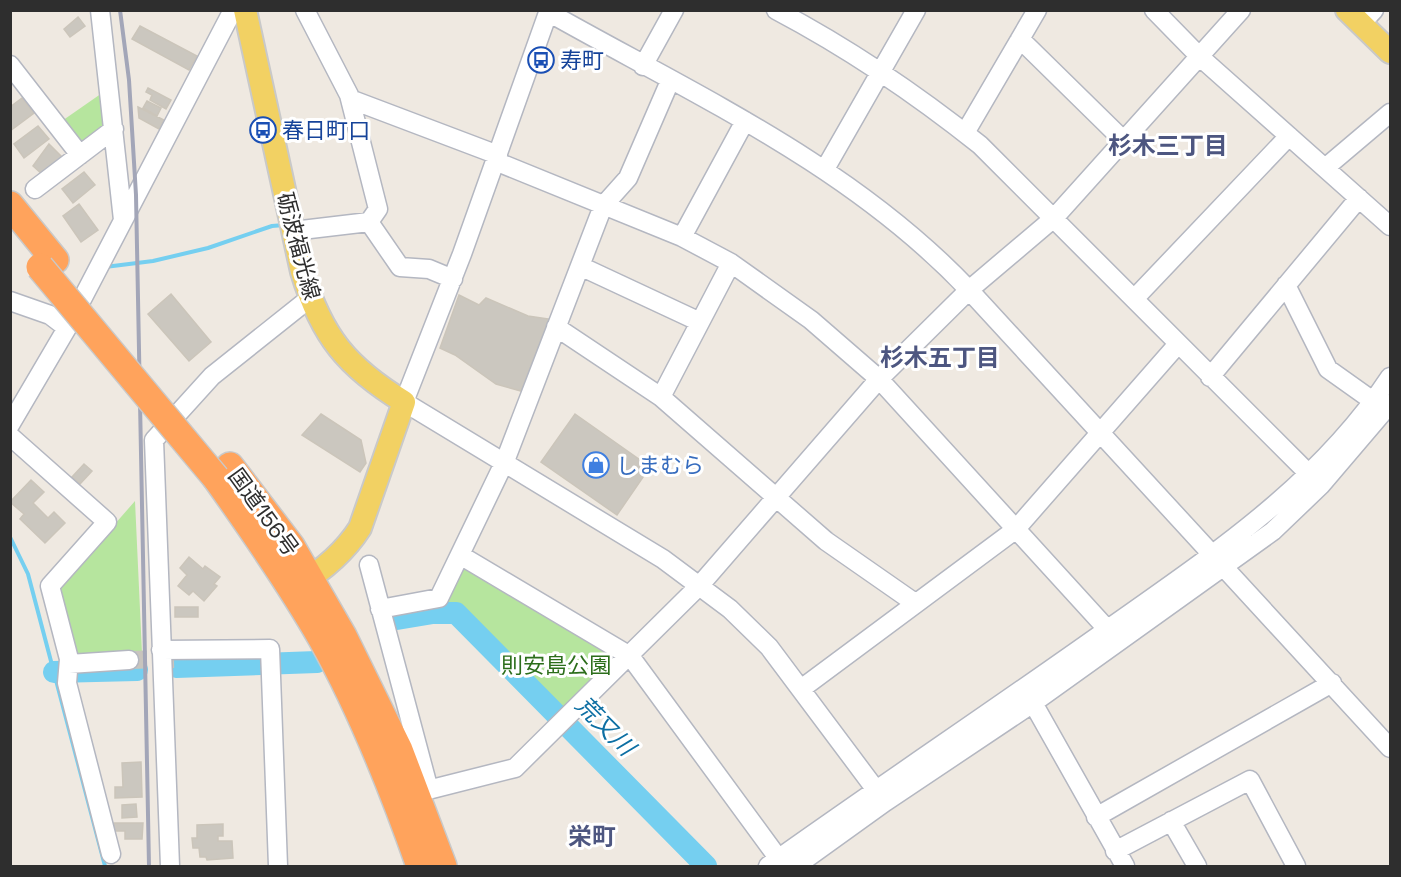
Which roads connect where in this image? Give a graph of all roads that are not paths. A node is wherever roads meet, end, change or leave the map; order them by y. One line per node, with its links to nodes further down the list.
1 (100, 10): 23 (street)
2 (233, 10): 36 (street)
3 (245, 10): 40 (main road, 砺波福光線)
4 (305, 10): 20 (street)
5 (674, 10): 17 (street)
6 (916, 10): 18 (street)
7 (1037, 10): 13 (street)
8 (1154, 10): 15 (street)
9 (1241, 10): 15 (street)
10 (548, 11): 17 (street); 28 (street)
11 (786, 13): 18 (street)
12 (1361, 15): 14 (main road)
13 (1020, 39): 24 (street); 26 (street)
14 (1390, 52)
15 (1200, 57): 25 (street); 26 (street)
16 (10, 65): 27 (street)
17 (643, 66): 19 (street)
18 (882, 72): 24 (street); 30 (street)
19 (670, 81): 22 (street); 34 (street)
20 (350, 99): 28 (street); 37 (street)
21 (1390, 112): 29 (street)
22 (745, 122): 30 (street); 41 (street)
23 (114, 129): 27 (street); 36 (street)
24 (965, 133): 35 (street)
25 (1289, 136): 29 (street); 49 (street)
26 (1124, 141): 35 (street)
27 (80, 155): 31 (street)
28 (496, 158): 34 (street); 45 (street)
29 (1325, 168): 32 (street)
30 (825, 169): 47 (street)
31 (35, 189)
32 (1359, 198): 38 (street); 46 (street)
33 (10, 205): 43 (highway, 国道156号)
34 (603, 206): 41 (street); 44 (street)
35 (1054, 218): 47 (street); 49 (street)
36 (123, 220): 53 (street)
37 (369, 222): 40 (street); 45 (street)
38 (1390, 226)
39 (10, 231): 43 (highway, 国道156号)
40 (293, 231): 48 (main road, 砺波福光線)
41 (682, 237): 42 (street)
42 (731, 263): 51 (street); 57 (street)
43 (48, 264): 71 (highway, 国道156号, bridge)
44 (580, 266): 51 (street); 52 (street)
45 (453, 279): 59 (street)
46 (1286, 285): 55 (street); 60 (street)
47 (969, 290): 57 (street); 62 (street)
48 (310, 298): 59 (main road, 砺波福光線); 76 (street)
49 (1134, 299): 54 (street)
50 (10, 301): 53 (street)
51 (700, 322): 58 (street)
52 (556, 327): 58 (street); 64 (street)
53 (67, 328): 61 (street)
54 (1178, 344): 55 (street); 62 (street)
55 (1210, 376): 65 (street)
56 (1390, 377): 60 (street)
57 (879, 379): 66 (street); 67 (street)
58 (661, 397): 66 (street)
59 (404, 402): 64 (street); 71 (main road)
60 (1382, 402): 65 (street)
61 (10, 425)
62 (1101, 433): 67 (street); 69 (street)
63 (10, 436): 81 (street)
64 (505, 461): 68 (street); 72 (street)
65 (1315, 479): 69 (street)
66 (777, 496): 72 (street); 73 (street)
67 (1015, 530): 73 (street); 75 (street)
68 (460, 555): 74 (street); 77 (street)
69 (1219, 561): 75 (street); 82 (street); 84 (street)
70 (369, 565): 74 (street)
71 (301, 584): 86 (highway, 国道156号); 95 (highway, 国道156号)
72 (700, 585): 77 (street); 83 (street)
73 (915, 603): 83 (street)
74 (380, 609): 86 (street)
75 (1108, 630): 87 (street)
76 (161, 650): 78 (street); 93 (street)
77 (630, 656): 86 (street); 92 (street)
78 (271, 658): 79 (street); 94 (street)
79 (182, 659)
80 (129, 660): 81 (street)
81 (69, 664): 91 (street)
82 (1332, 683): 85 (street); 88 (street)
83 (801, 689): 87 (street)
84 (1033, 703): 87 (street); 88 (street)
85 (1390, 748)
86 (422, 792): 96 (highway, 国道156号)
87 (881, 796): 92 (street); 97 (street)
88 (1096, 816): 90 (street)
89 (1171, 821): 90 (street); 99 (street); 100 (street)
90 (1115, 850): 98 (street)
91 (111, 854)
92 (777, 864)
93 (170, 867)
94 (278, 867)
95 (420, 867)
96 (443, 867)
97 (796, 867)
98 (1125, 867)
99 (1197, 867)
100 (1296, 867)

